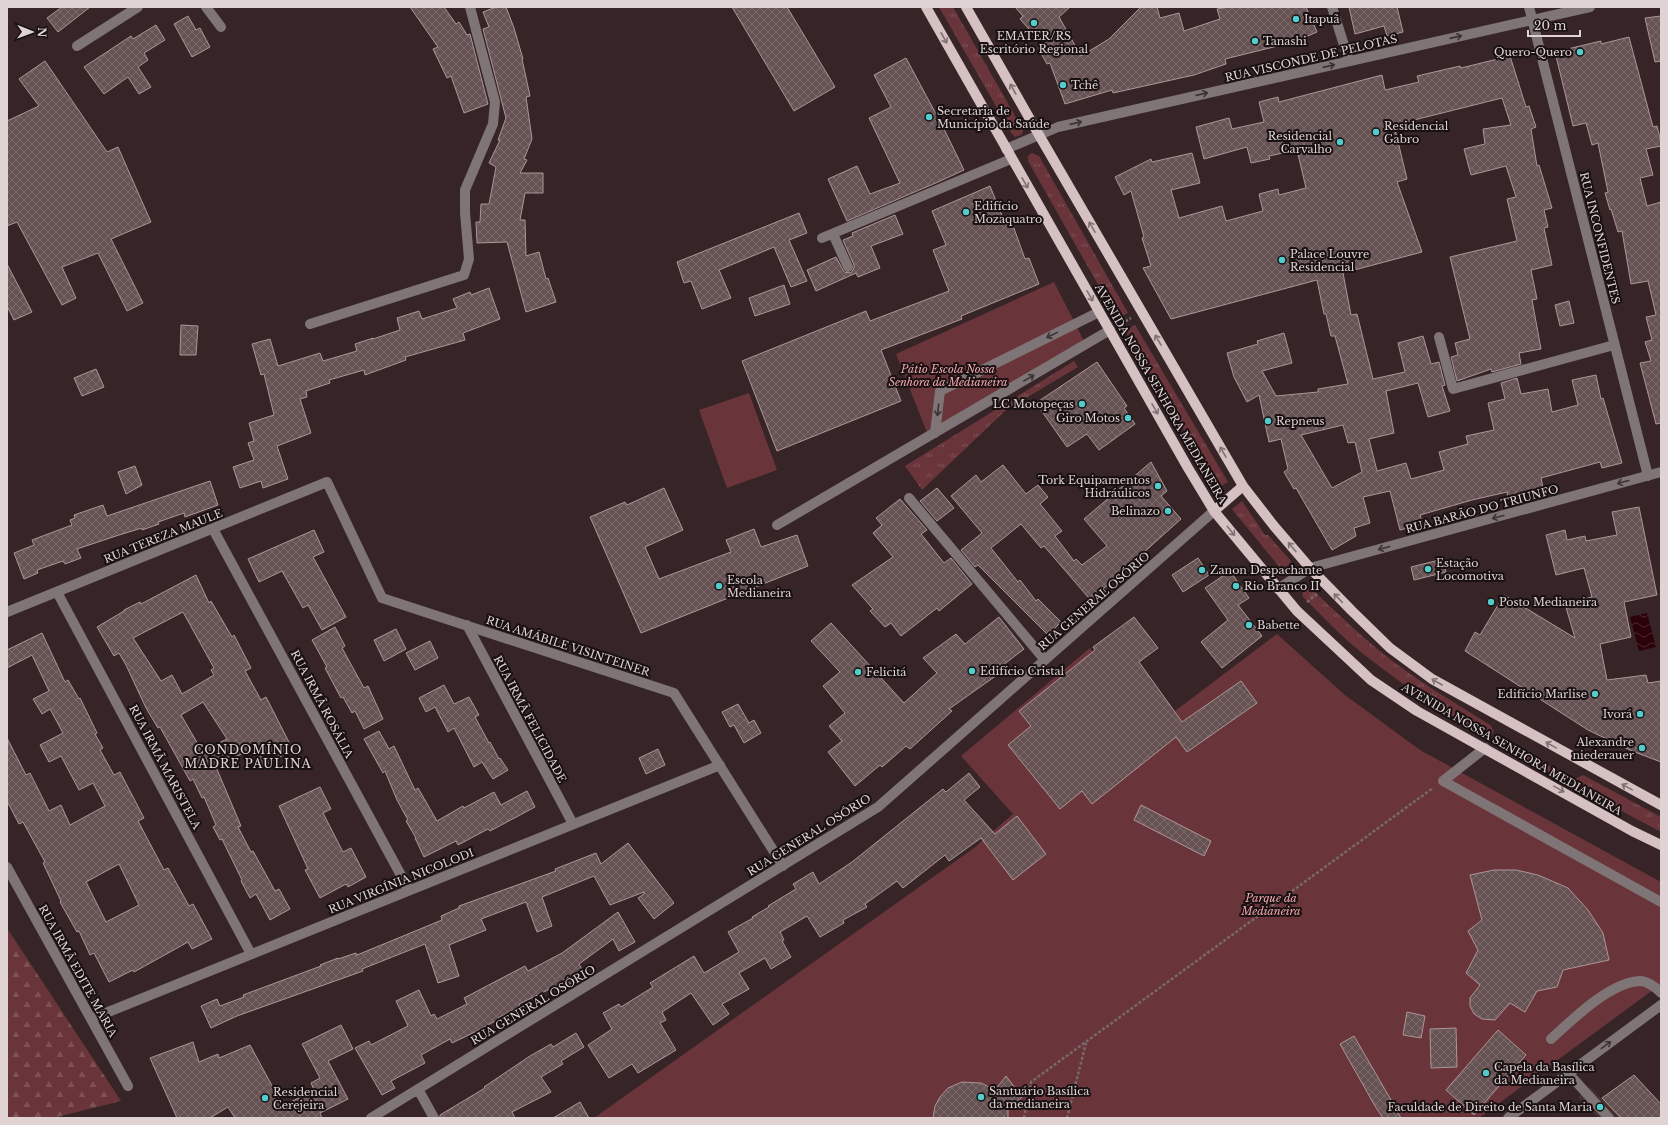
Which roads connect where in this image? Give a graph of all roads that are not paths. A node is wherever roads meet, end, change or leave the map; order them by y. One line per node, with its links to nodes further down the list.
1 (138, 7): 11 (street)
2 (206, 7): 10 (street)
3 (470, 7): 20 (street)
4 (926, 7): 14 (main road, AVENIDA NOSSA SENHORA MEDIANEIRA, one-way to 14)
5 (966, 7): 13 (main road, AVENIDA NOSSA SENHORA MEDIANEIRA, one-way to 5)
6 (1332, 7): 12 (street)
7 (1528, 7): 9 (street, RUA INCONFIDENTES)
8 (1590, 7): 9 (street, RUA VISCONDE DE PELOTAS)
9 (1532, 20): 12 (street, RUA VISCONDE DE PELOTAS, one-way to 9); 23 (street, RUA INCONFIDENTES)
10 (221, 27)
11 (77, 46)
12 (1349, 61): 13 (street, RUA VISCONDE DE PELOTAS, one-way to 12)
13 (1039, 135): 14 (street, RUA VISCONDE DE PELOTAS); 28 (main road, AVENIDA NOSSA SENHORA MEDIANEIRA, one-way to 13)
14 (1006, 149): 15 (main road, AVENIDA NOSSA SENHORA MEDIANEIRA)
15 (1012, 159): 16 (street); 19 (main road, AVENIDA NOSSA SENHORA MEDIANEIRA, one-way to 19)
16 (833, 234): 17 (street); 18 (street)
17 (822, 238)
18 (848, 267)
19 (1099, 312): 21 (main road, AVENIDA NOSSA SENHORA MEDIANEIRA); 24 (street, one-way to 24)
20 (310, 324)
21 (1110, 330): 24 (street, one-way to 21); 30 (main road, AVENIDA NOSSA SENHORA MEDIANEIRA, one-way to 30)
22 (1439, 337): 23 (street)
23 (1614, 345): 26 (street, RUA INCONFIDENTES)
24 (935, 433): 31 (street)
25 (1661, 472): 26 (street, RUA BARÃO DO TRIUNFO)
26 (1648, 476): 33 (street, RUA BARÃO DO TRIUNFO, one-way to 33)
27 (328, 482): 32 (street, RUA TEREZA MAULE); 37 (street, RUA AMÁBILE VISINTEINER)
28 (1242, 486): 30 (main road); 33 (main road, AVENIDA NOSSA SENHORA MEDIANEIRA, one-way to 28)
29 (909, 498): 38 (street)
30 (1214, 511): 34 (main road, AVENIDA NOSSA SENHORA MEDIANEIRA, one-way to 34); 38 (street, RUA GENERAL OSÓRIO)
31 (777, 525)
32 (213, 529): 35 (street, RUA TEREZA MAULE); 46 (street, RUA IRMÃ ROSÁLIA)
33 (1310, 568): 34 (street, RUA BARÃO DO TRIUNFO); 41 (main road, AVENIDA NOSSA SENHORA MEDIANEIRA, one-way to 33)
34 (1278, 589): 39 (main road, AVENIDA NOSSA SENHORA MEDIANEIRA)
35 (57, 592): 36 (street, RUA TEREZA MAULE); 48 (street, RUA IRMÃ MARISTELA)
36 (7, 612)
37 (467, 625): 40 (street, RUA AMÁBILE VISINTEINER); 42 (street, RUA IRMÃ FELICIDADE)
38 (1045, 660): 44 (street, RUA GENERAL OSÓRIO)
39 (1485, 748): 43 (main road, AVENIDA NOSSA SENHORA MEDIANEIRA, one-way to 43); 47 (street)
40 (720, 765): 42 (street, RUA VIRGÍNIA NICOLODI); 44 (street, RUA AMÁBILE VISINTEINER)
41 (1661, 805)
42 (573, 824): 46 (street, RUA VIRGÍNIA NICOLODI)
43 (1661, 845)
44 (783, 866): 55 (street, RUA GENERAL OSÓRIO)
45 (7, 867): 51 (street, RUA IRMÃ EDITE MARIA)
46 (409, 890): 48 (street, RUA VIRGÍNIA NICOLODI)
47 (1661, 902)
48 (252, 954): 51 (street, RUA VIRGÍNIA NICOLODI)
49 (1661, 993): 52 (street)
50 (1661, 1005): 53 (street, one-way to 50)
51 (91, 1019): 54 (street, RUA IRMÃ EDITE MARIA)
52 (1550, 1039)
53 (1568, 1073): 58 (street); 59 (street)
54 (128, 1086)
55 (418, 1089): 56 (street, RUA GENERAL OSÓRIO); 57 (street)
56 (371, 1118)
57 (434, 1118)
58 (1508, 1118)
59 (1609, 1118)

